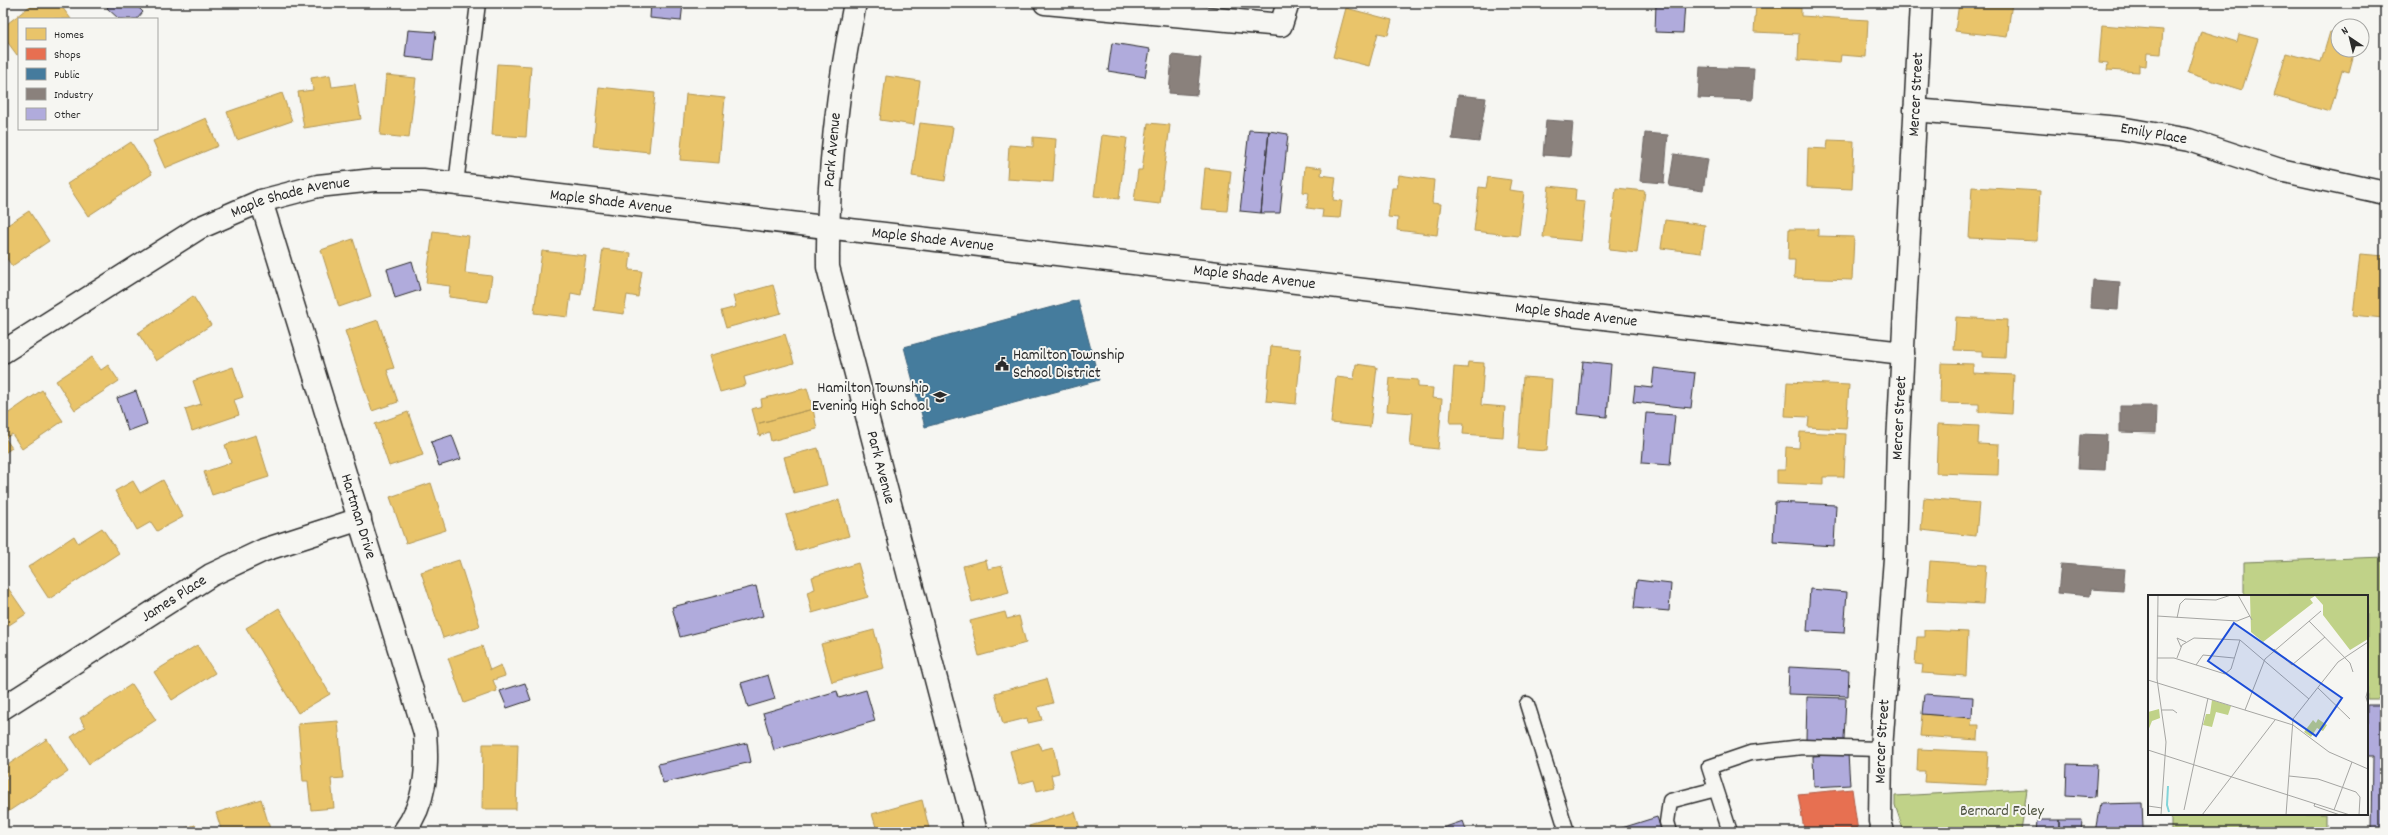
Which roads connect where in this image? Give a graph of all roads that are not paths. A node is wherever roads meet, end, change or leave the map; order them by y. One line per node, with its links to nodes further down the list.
1 (478, 3): 7 (lane)
2 (855, 3): 10 (street, Park Avenue)
3 (1044, 3): 4 (street)
4 (1288, 3)
5 (1921, 3): 6 (street, Mercer Street)
6 (1915, 110): 8 (street, Emily Place); 12 (street, Mercer Street)
7 (456, 184): 9 (street, Maple Shade Avenue); 10 (street, Maple Shade Avenue)
8 (2385, 193)
9 (261, 201): 11 (street, Maple Shade Avenue); 13 (street, Hartman Drive)
10 (827, 227): 12 (street, Maple Shade Avenue); 19 (street, Park Avenue)
11 (3, 352)
12 (1903, 352): 16 (street, Mercer Street)
13 (360, 519): 15 (street, James Place); 18 (street, Hartman Drive)
14 (1527, 704): 20 (lane)
15 (3, 708)
16 (1880, 749): 17 (lane); 23 (street, Mercer Street)
17 (1716, 789): 21 (lane); 22 (lane)
18 (404, 832)
19 (976, 832)
20 (1567, 832)
21 (1670, 832)
22 (1730, 832)
23 (1883, 832)

